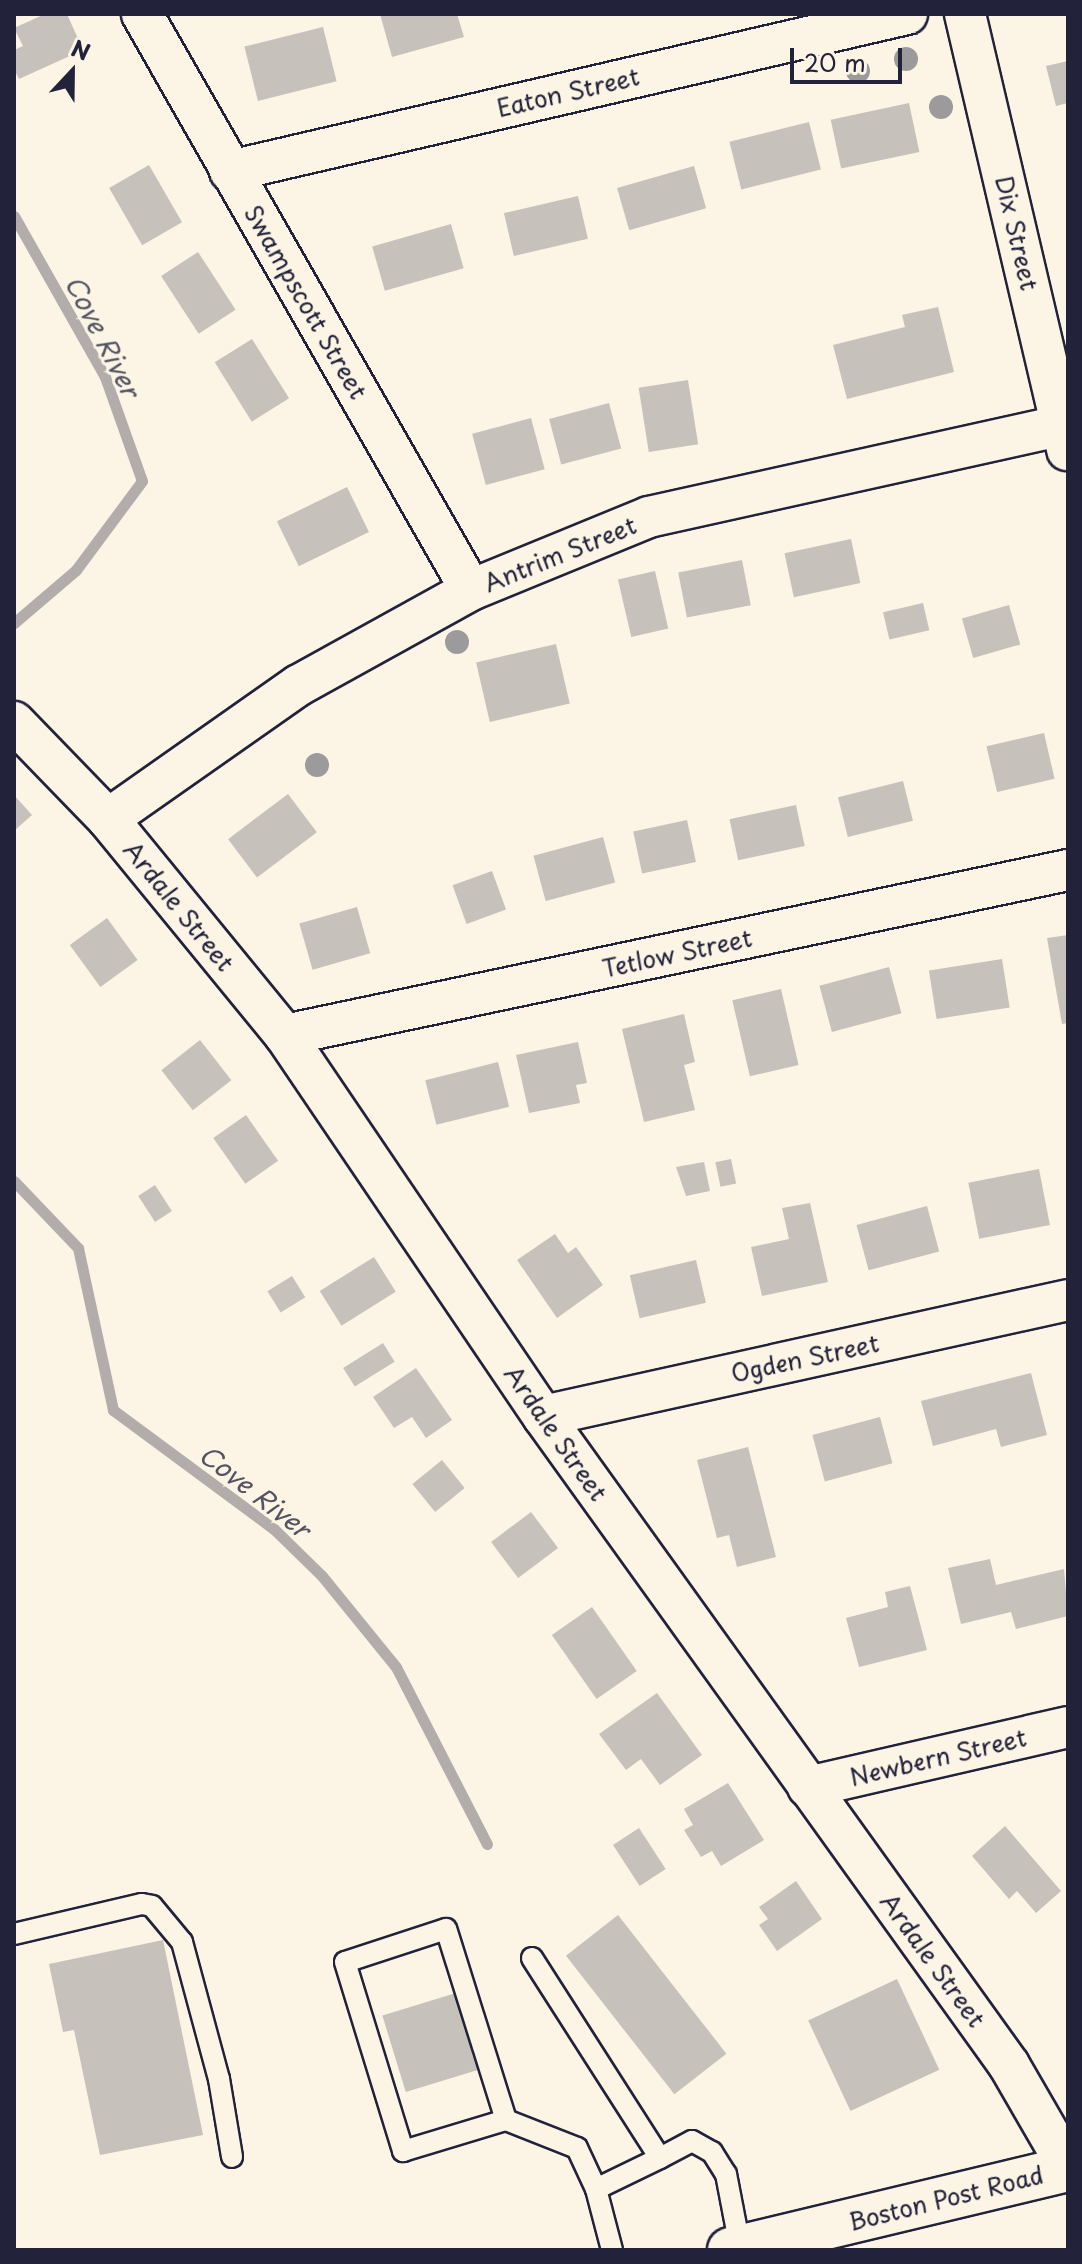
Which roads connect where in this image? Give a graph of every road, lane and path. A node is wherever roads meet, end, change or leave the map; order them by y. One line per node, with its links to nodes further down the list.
1 (142, 14): 4 (street, Swampscott Street)
2 (907, 14): 4 (street, Eaton Street)
3 (965, 14): 5 (street, Dix Street)
4 (230, 171): 6 (street, Swampscott Street)
5 (1066, 434): 6 (street, Antrim Street)
6 (471, 590): 8 (street, Antrim Street)
7 (14, 722): 8 (street, Ardale Street)
8 (108, 819): 10 (street, Ardale Street)
9 (1068, 870): 10 (street, Tetlow Street)
10 (285, 1035): 12 (street, Ardale Street)
11 (1068, 1300): 12 (street, Ogden Street)
12 (543, 1416): 14 (street, Ardale Street)
13 (1068, 1727): 14 (street, Newbern Street)
14 (808, 1787): 20 (street, Ardale Street)
15 (14, 1934): 18 (lane)
16 (532, 1958): 19 (lane)
17 (506, 2120): 17 (lane); 21 (lane)
18 (232, 2157)
19 (660, 2158): 21 (lane); 22 (lane)
20 (1068, 2168): 22 (main road, Boston Post Road)
21 (596, 2189): 23 (lane)
22 (737, 2249)
23 (612, 2250)

